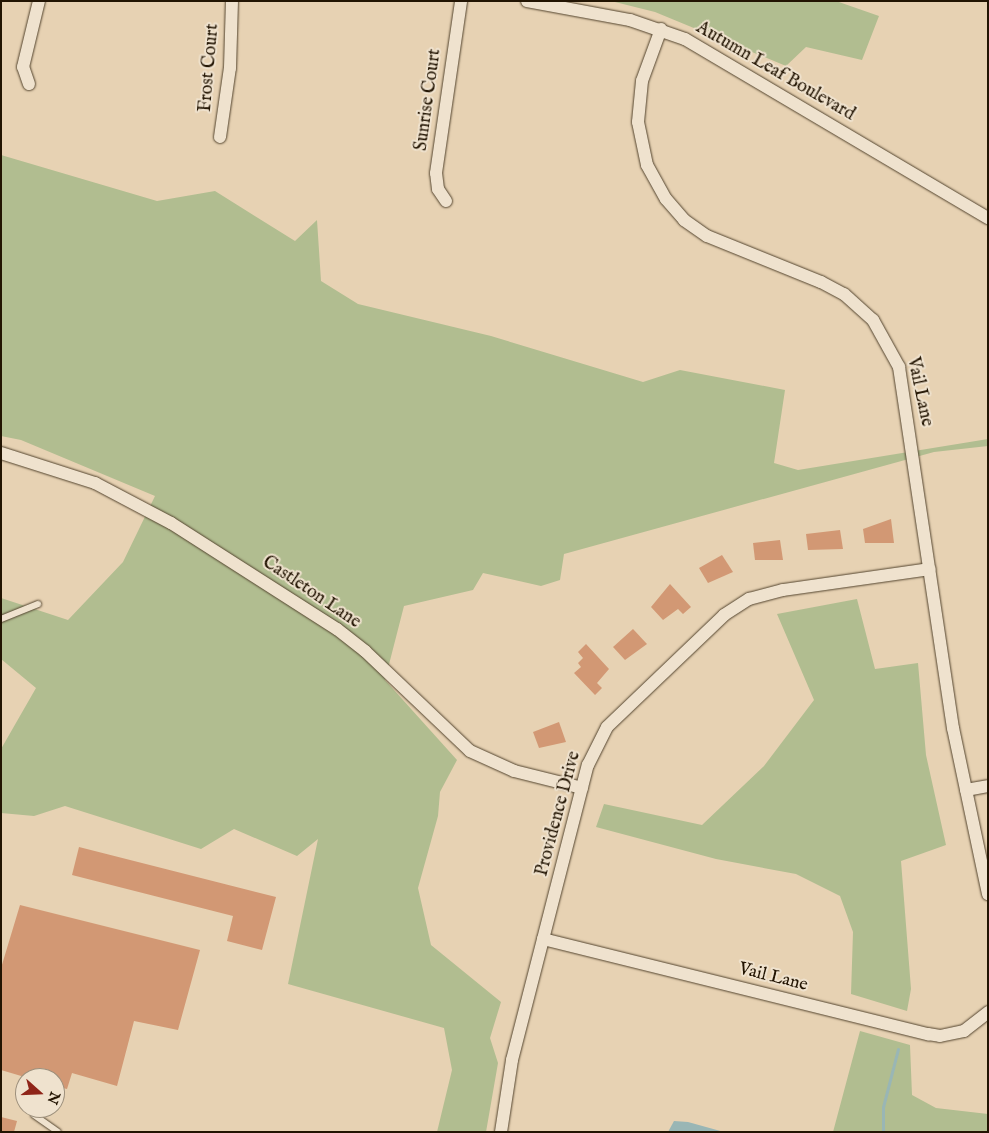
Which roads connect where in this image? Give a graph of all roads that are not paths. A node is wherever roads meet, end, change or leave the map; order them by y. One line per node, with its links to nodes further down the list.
1 (39, 1): 6 (street)
2 (232, 1): 7 (street, Frost Court)
3 (461, 1): 8 (street, Sunrise Court)
4 (527, 1): 5 (street, Autumn Leaf Boulevard)
5 (661, 29): 9 (street, Autumn Leaf Boulevard); 11 (street, Vail Lane)
6 (29, 84)
7 (220, 137)
8 (446, 201)
9 (988, 218)
10 (1, 452): 15 (street, Castleton Lane)
11 (930, 569): 15 (street, Providence Drive); 16 (street, Vail Lane)
12 (38, 604): 13 (lane)
13 (1, 619)
14 (988, 786): 16 (street)
15 (582, 788): 18 (street, Providence Drive)
16 (966, 790): 17 (street, Vail Lane)
17 (988, 894)
18 (543, 939): 19 (street, Vail Lane); 22 (street, Providence Drive)
19 (988, 1012)
20 (38, 1118): 21 (lane)
21 (58, 1132)
22 (501, 1132)

